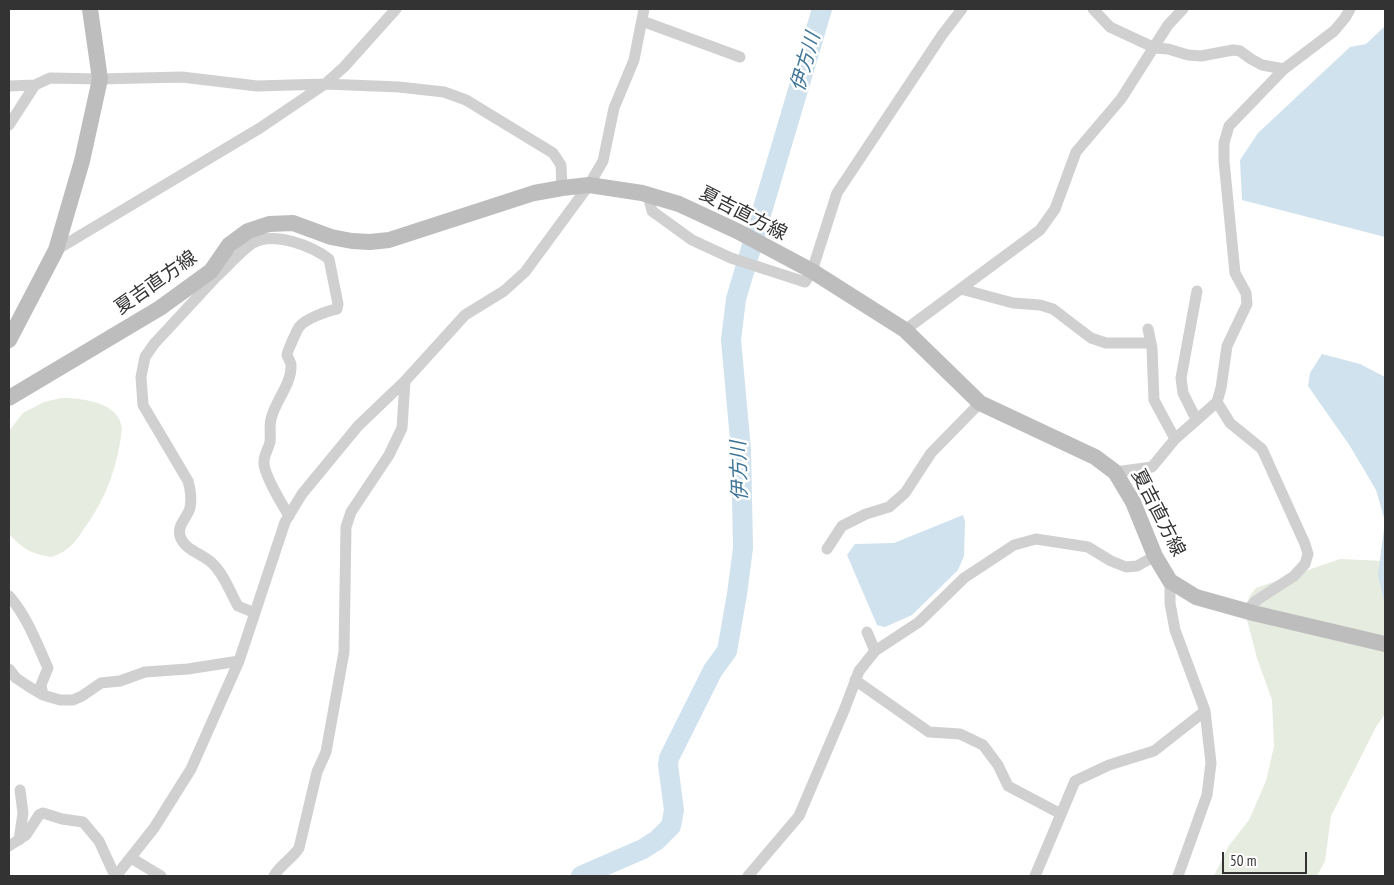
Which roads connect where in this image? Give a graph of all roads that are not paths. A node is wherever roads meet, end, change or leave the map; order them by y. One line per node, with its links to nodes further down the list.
1 (90, 9): 13 (main road)
2 (396, 9): 8 (street)
3 (644, 9): 9 (street)
4 (962, 9): 22 (street)
5 (1093, 9): 10 (street)
6 (1183, 9): 10 (street)
7 (1350, 9): 12 (street)
8 (386, 14): 14 (street)
9 (642, 21): 11 (street); 18 (street)
10 (1155, 48): 12 (street); 24 (street)
11 (740, 58)
12 (1284, 69): 32 (street)
13 (100, 79): 14 (street); 15 (street); 21 (main road)
14 (325, 84): 19 (street); 21 (street)
15 (35, 85): 16 (street); 17 (street)
16 (9, 86)
17 (9, 125)
18 (589, 185): 19 (main road, 夏吉直方線); 20 (main road, 夏吉直方線); 30 (street)
19 (562, 188): 23 (main road, 夏吉直方線)
20 (648, 195): 22 (main road, 夏吉直方線); 22 (street)
21 (56, 250): 28 (main road)
22 (812, 271): 27 (main road, 夏吉直方線)
23 (213, 274): 31 (main road, 夏吉直方線); 37 (street); 43 (street)
24 (961, 290): 27 (street); 29 (street)
25 (1197, 291): 34 (street)
26 (1148, 329): 29 (street)
27 (904, 330): 33 (main road, 夏吉直方線)
28 (9, 340)
29 (1151, 343): 35 (street)
30 (405, 381): 37 (street); 58 (street)
31 (9, 398)
32 (1217, 402): 34 (street); 42 (street)
33 (980, 403): 36 (main road, 夏吉直方線); 38 (street)
34 (1196, 420): 35 (street)
35 (1175, 439): 36 (street)
36 (1116, 472): 39 (main road, 夏吉直方線)
37 (289, 516): 43 (street)
38 (827, 549)
39 (1155, 556): 40 (main road, 夏吉直方線); 46 (street)
40 (1170, 580): 42 (main road, 夏吉直方線); 51 (street)
41 (9, 596): 50 (street)
42 (1246, 611): 45 (main road, 夏吉直方線)
43 (255, 613): 47 (street)
44 (867, 632): 46 (street)
45 (1385, 644)
46 (875, 650): 49 (street)
47 (239, 661): 50 (street); 55 (street)
48 (9, 669): 50 (street)
49 (856, 680): 53 (street); 59 (street)
50 (43, 695)
51 (1205, 711): 53 (street); 61 (street)
52 (20, 790): 54 (street)
53 (1061, 814): 60 (street)
54 (14, 843): 56 (street)
55 (130, 858): 56 (street); 57 (street)
56 (115, 876)
57 (161, 876)
58 (274, 876)
59 (748, 876)
60 (1035, 876)
61 (1178, 876)

